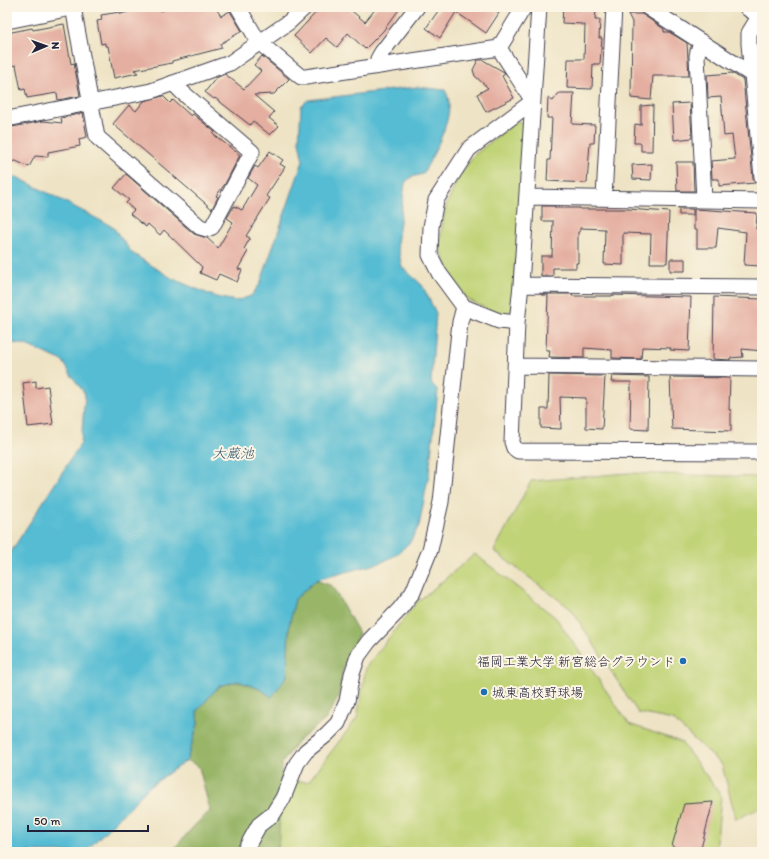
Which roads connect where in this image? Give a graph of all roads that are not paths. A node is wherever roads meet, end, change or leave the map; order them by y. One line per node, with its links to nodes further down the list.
1 (66, 7): 11 (street)
2 (73, 7): 19 (street)
3 (238, 7): 12 (street)
4 (305, 7): 12 (street)
5 (417, 7): 15 (street)
6 (524, 7): 14 (street)
7 (539, 7): 18 (street)
8 (614, 7): 23 (street)
9 (647, 7): 13 (street)
10 (759, 12): 16 (street)
11 (7, 19)
12 (260, 42): 15 (street); 17 (street)
13 (702, 42): 16 (street); 24 (street)
14 (498, 48): 15 (street); 18 (street)
15 (378, 66)
16 (757, 78): 21 (street)
17 (173, 83): 19 (street); 19 (street)
18 (533, 101): 22 (street); 28 (street)
19 (90, 103): 20 (street)
20 (7, 119)
21 (762, 177)
22 (527, 197): 23 (street); 26 (street)
23 (604, 198): 24 (street)
24 (704, 200): 25 (street)
25 (762, 201)
26 (521, 285): 27 (street); 29 (street)
27 (762, 287)
28 (464, 307): 29 (street); 33 (street)
29 (517, 323): 30 (street)
30 (516, 366): 31 (street); 32 (street)
31 (762, 369)
32 (762, 452)
33 (244, 852)

